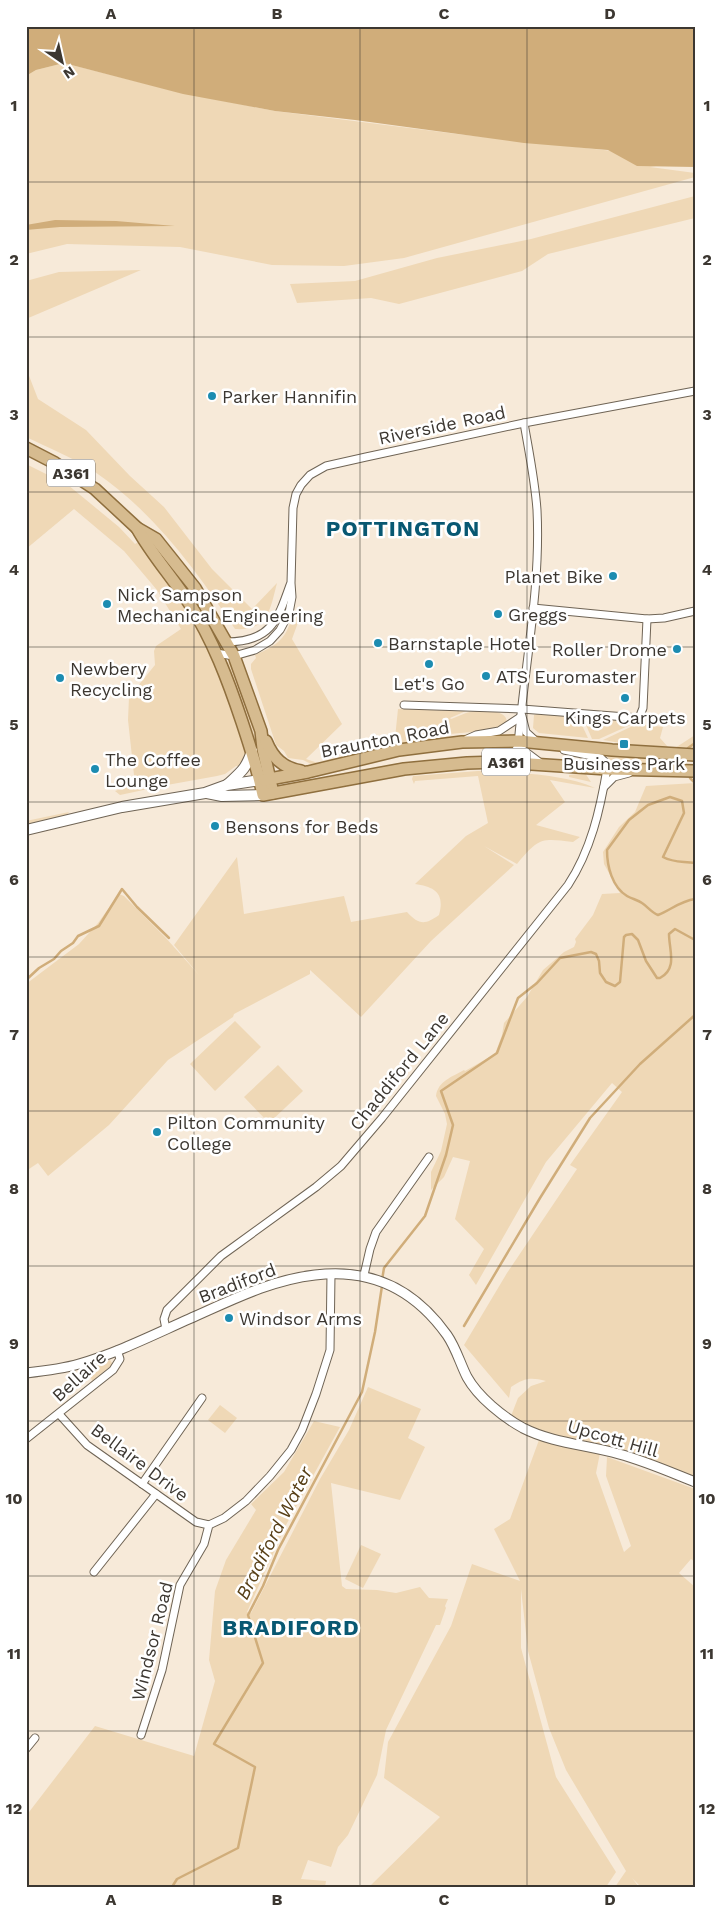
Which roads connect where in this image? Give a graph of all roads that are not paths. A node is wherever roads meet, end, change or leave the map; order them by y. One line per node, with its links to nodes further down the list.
1 (695, 391): 2 (street, Riverside Road)
2 (524, 423): 5 (street, Riverside Road); 6 (street)
3 (26, 448): 4 (main road, A361)
4 (137, 528): 9 (main road, A361); 10 (main road, A361)
5 (291, 583): 9 (street, Riverside Road); 11 (street, Riverside Road)
6 (533, 608): 8 (street); 13 (street)
7 (695, 611): 8 (street)
8 (647, 619): 13 (street)
9 (226, 642): 11 (main road, A361)
10 (216, 653): 11 (street, Riverside Road); 19 (main road, A361)
11 (234, 656): 14 (main road, A361)
12 (404, 704): 13 (street)
13 (522, 713): 15 (street); 16 (street); 17 (street)
14 (261, 731): 27 (main road, A361); 28 (main road, A361)
15 (462, 742): 17 (main road, Braunton Road / A361); 27 (main road, Braunton Road / A361)
16 (538, 743): 17 (main road, Braunton Road / A361); 18 (main road, Braunton Road / A361)
17 (519, 744): 21 (street); 22 (street)
18 (555, 744): 20 (main road, Braunton Road / A361); 24 (street)
19 (252, 751): 28 (main road, A361); 29 (main road)
20 (695, 755)
21 (499, 762): 22 (main road, Braunton Road / A361); 32 (main road, Braunton Road / A361)
22 (542, 764): 23 (main road, Braunton Road / A361)
23 (591, 768): 24 (main road, Braunton Road / A361); 30 (street)
24 (607, 769): 25 (main road, Braunton Road / A361); 30 (street, Chaddiford Lane)
25 (635, 770): 26 (main road, Braunton Road / A361); 30 (street)
26 (695, 771)
27 (308, 772): 28 (main road, Braunton Road / A361)
28 (265, 780): 29 (main road, Braunton Road); 32 (main road, A361)
29 (227, 785): 31 (main road, Braunton Road)
30 (604, 787): 37 (street, Chaddiford Lane)
31 (205, 793): 32 (main road, Braunton Road); 33 (main road, Braunton Road)
32 (268, 794)
33 (26, 830)
34 (429, 1157): 36 (street)
35 (330, 1274): 36 (street, Bradiford); 37 (street, Bradiford); 47 (street)
36 (364, 1275): 40 (street, Bradiford)
37 (166, 1329): 38 (street, Bradiford)
38 (118, 1350): 39 (street, Bradiford); 42 (street, Bellaire)
39 (26, 1373)
40 (467, 1377): 44 (street, Upcott Hill)
41 (202, 1398): 45 (street)
42 (59, 1414): 43 (street, Bellaire); 45 (street, Bellaire Drive)
43 (26, 1440)
44 (695, 1482)
45 (142, 1484): 46 (street, Bellaire Drive)
46 (156, 1494): 47 (street, Bellaire Drive); 48 (street)
47 (209, 1525): 49 (street, Windsor Road)
48 (94, 1572)
49 (141, 1735)
50 (35, 1738): 51 (street)
51 (26, 1749)

